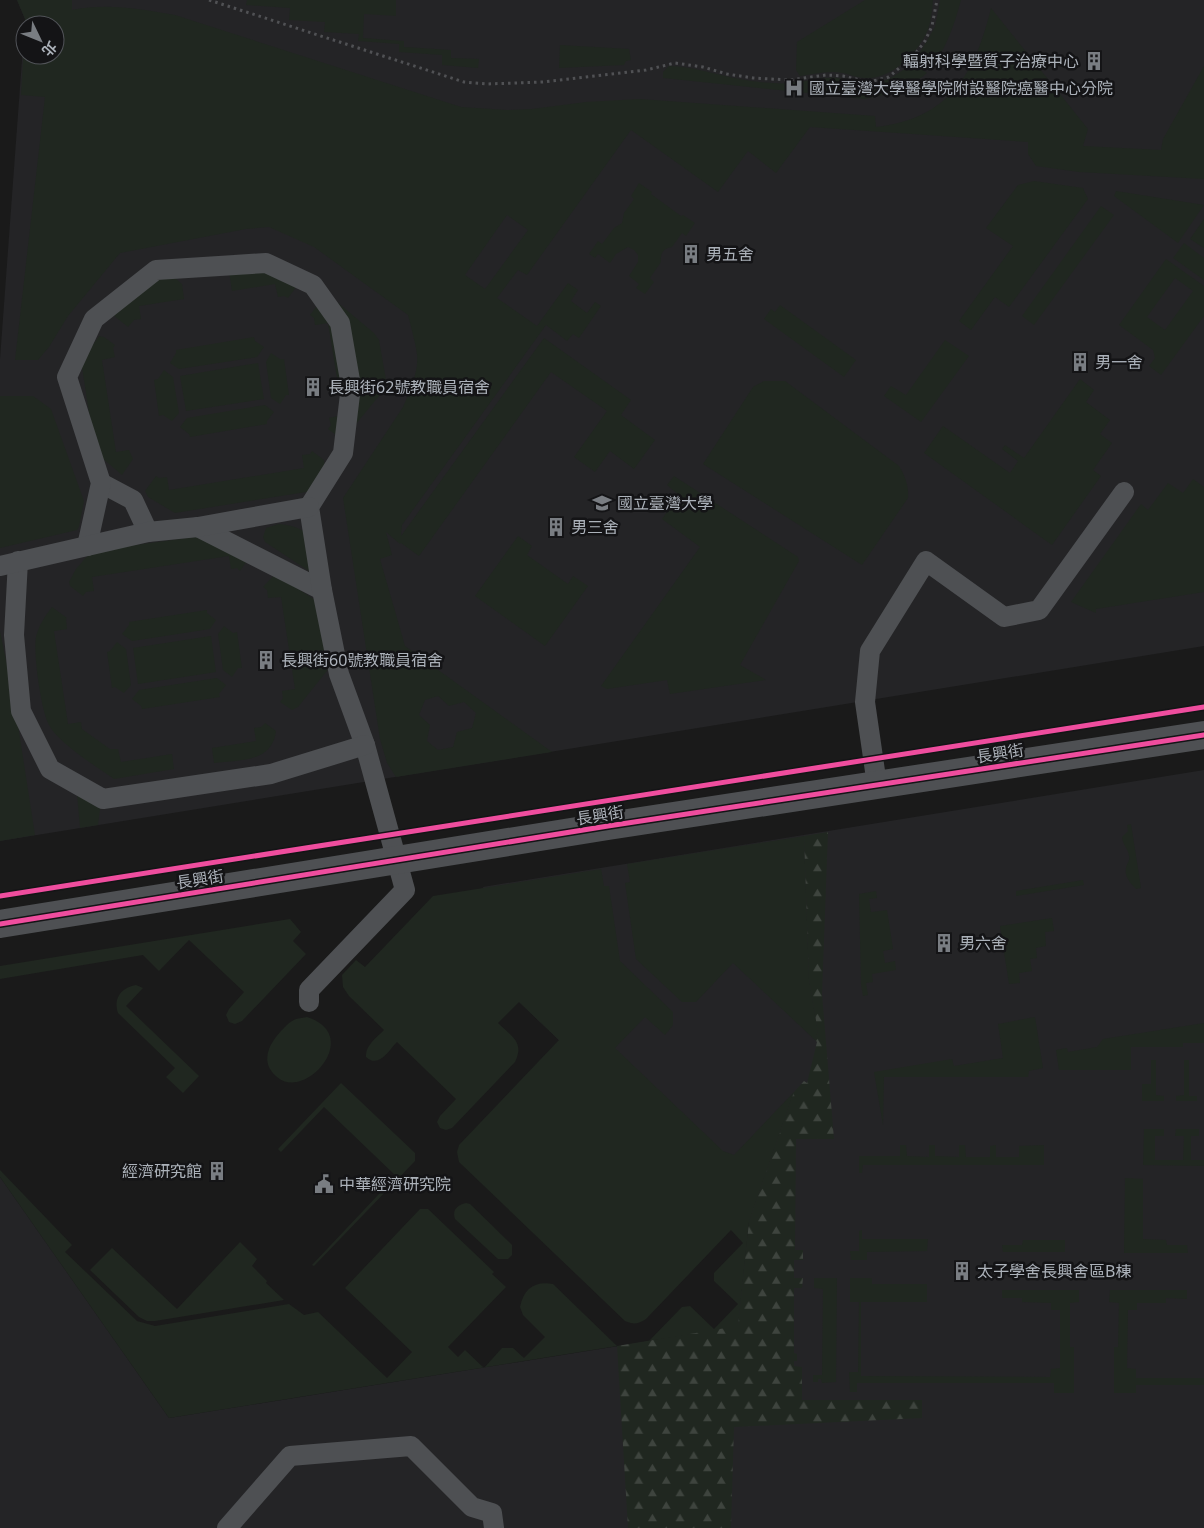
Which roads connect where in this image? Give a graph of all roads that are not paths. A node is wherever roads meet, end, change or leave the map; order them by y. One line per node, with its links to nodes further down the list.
1 (101, 483): 3 (lane); 5 (lane); 6 (lane)
2 (1124, 492): 11 (lane)
3 (309, 507): 4 (lane); 8 (lane)
4 (198, 527): 5 (lane); 8 (lane)
5 (148, 532): 6 (lane)
6 (87, 546): 7 (lane)
7 (9, 563): 10 (lane)
8 (322, 590): 10 (lane)
9 (1204, 734): 11 (street, 長興街)
10 (364, 745): 12 (lane)
11 (877, 785): 12 (street, 長興街)
12 (396, 860): 13 (street, 長興街); 14 (lane)
13 (0, 924)
14 (309, 1002)
15 (228, 1528): 16 (lane)
16 (494, 1528)

